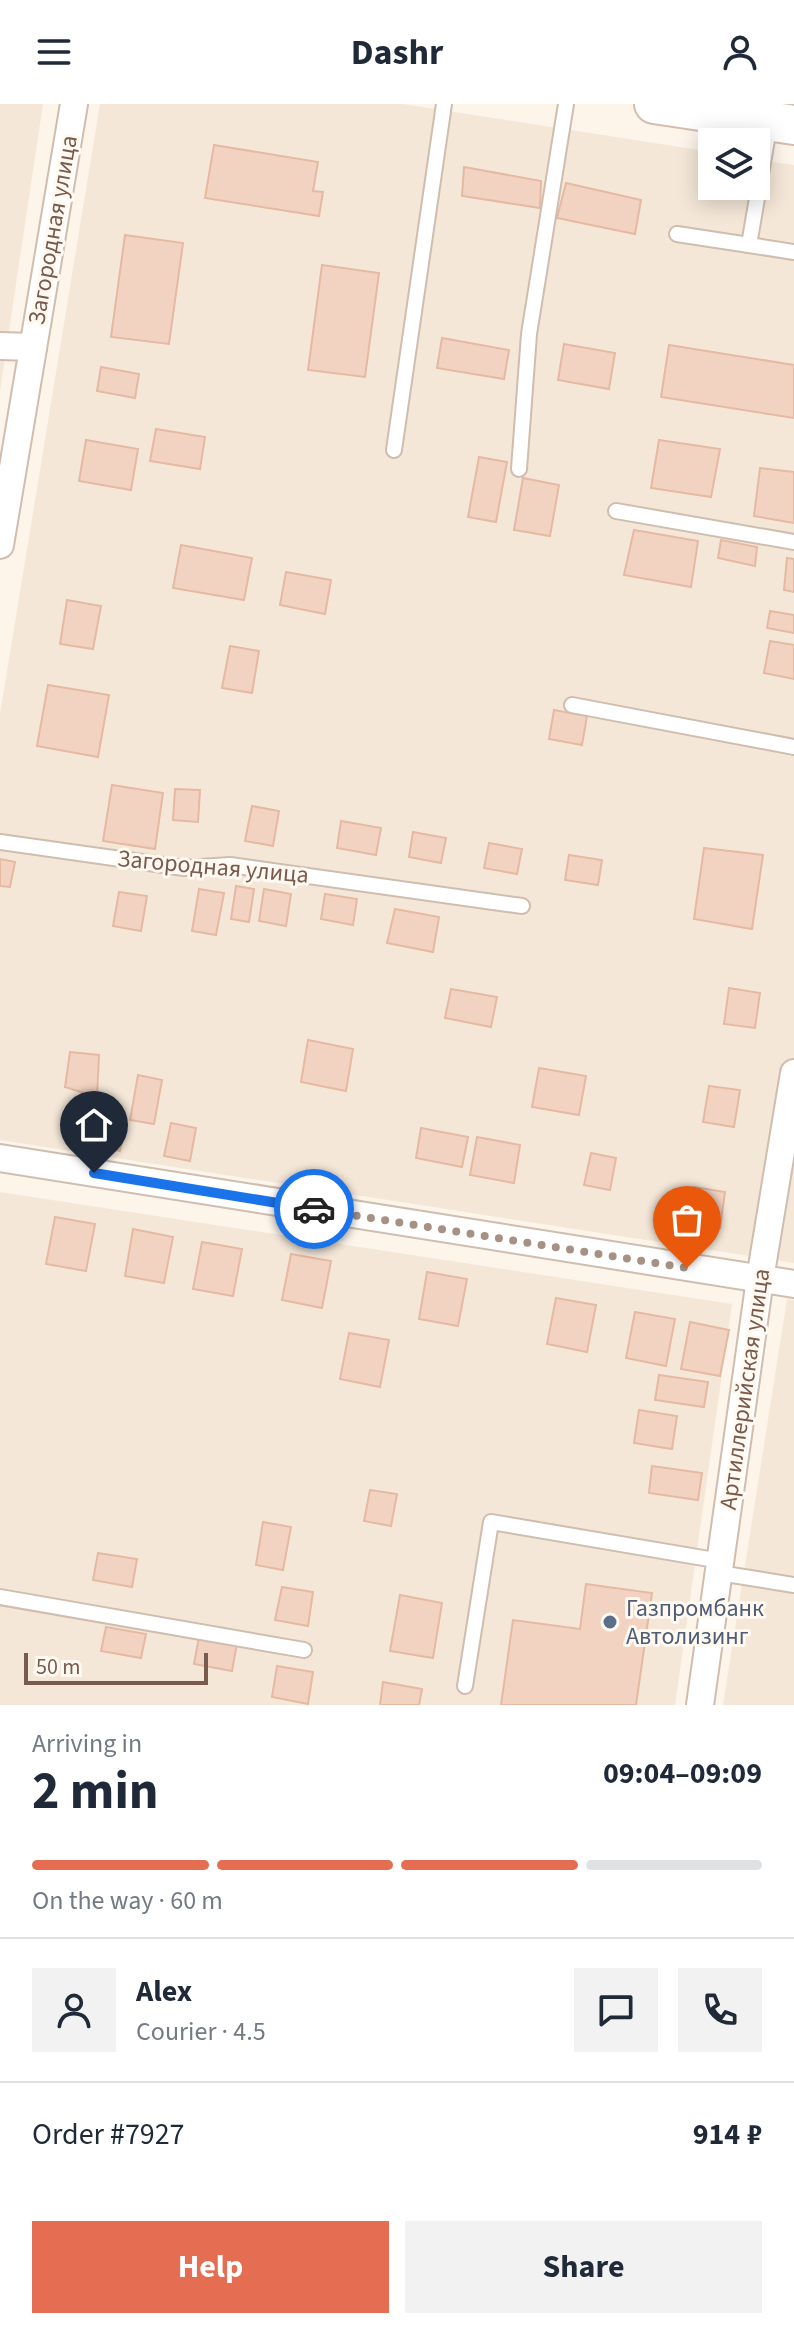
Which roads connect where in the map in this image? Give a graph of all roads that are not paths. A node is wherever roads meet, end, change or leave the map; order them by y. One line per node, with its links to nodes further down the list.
1 (74, 104): 10 (street, Загородная улица)
2 (444, 104): 11 (lane)
3 (566, 104): 12 (lane)
4 (654, 104): 5 (main road)
5 (782, 124): 7 (lane)
6 (677, 234): 7 (lane)
7 (749, 245): 8 (lane)
8 (794, 252)
9 (0, 346): 10 (street)
10 (33, 347): 15 (street, Загородная улица)
11 (394, 450)
12 (519, 469)
13 (616, 511): 14 (lane)
14 (794, 542)
15 (0, 545)
16 (572, 705): 17 (lane)
17 (794, 747)
18 (0, 842): 19 (lane, Загородная улица)
19 (522, 906)
20 (794, 1073): 22 (street, Артиллерийская улица)
21 (0, 1158): 22 (street)
22 (760, 1279): 23 (street); 24 (street, Артиллерийская улица)
23 (794, 1284)
24 (720, 1567): 25 (lane); 28 (lane); 29 (street, Артиллерийская улица)
25 (794, 1585)
26 (0, 1597): 27 (lane)
27 (304, 1650)
28 (465, 1686)
29 (700, 1705)

